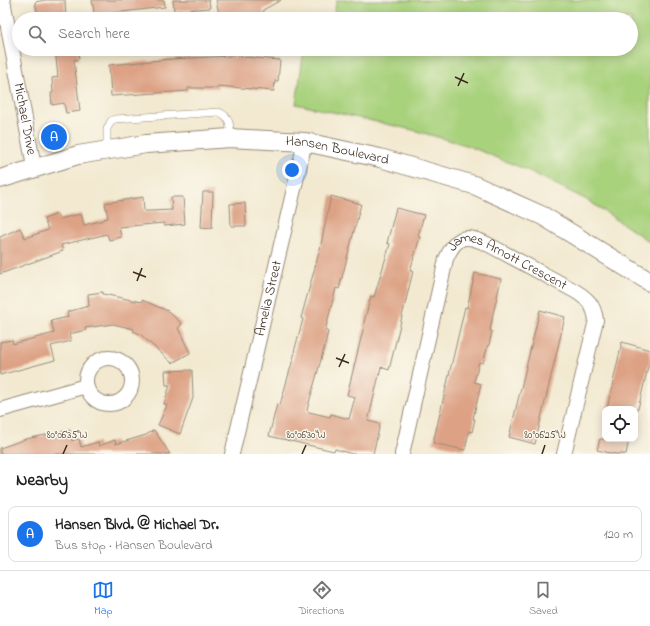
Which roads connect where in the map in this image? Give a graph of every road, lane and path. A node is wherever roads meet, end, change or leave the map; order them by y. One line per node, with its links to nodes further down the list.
1 (3, 0): 2 (street, Michael Drive)
2 (12, 48)
3 (13, 56): 7 (street, Michael Drive)
4 (230, 138): 5 (street, Hansen Boulevard); 6 (street, Hansen Boulevard); 6 (lane)
5 (305, 142): 9 (street, Hansen Boulevard); 12 (street, Amelia Street)
6 (107, 150): 7 (street, Hansen Boulevard)
7 (34, 167): 8 (street, Hansen Boulevard)
8 (0, 179)
9 (650, 282)
10 (86, 386): 11 (street)
11 (0, 410)
12 (232, 454)
13 (402, 454): 14 (street, James Arnott Crescent)
14 (564, 454)

